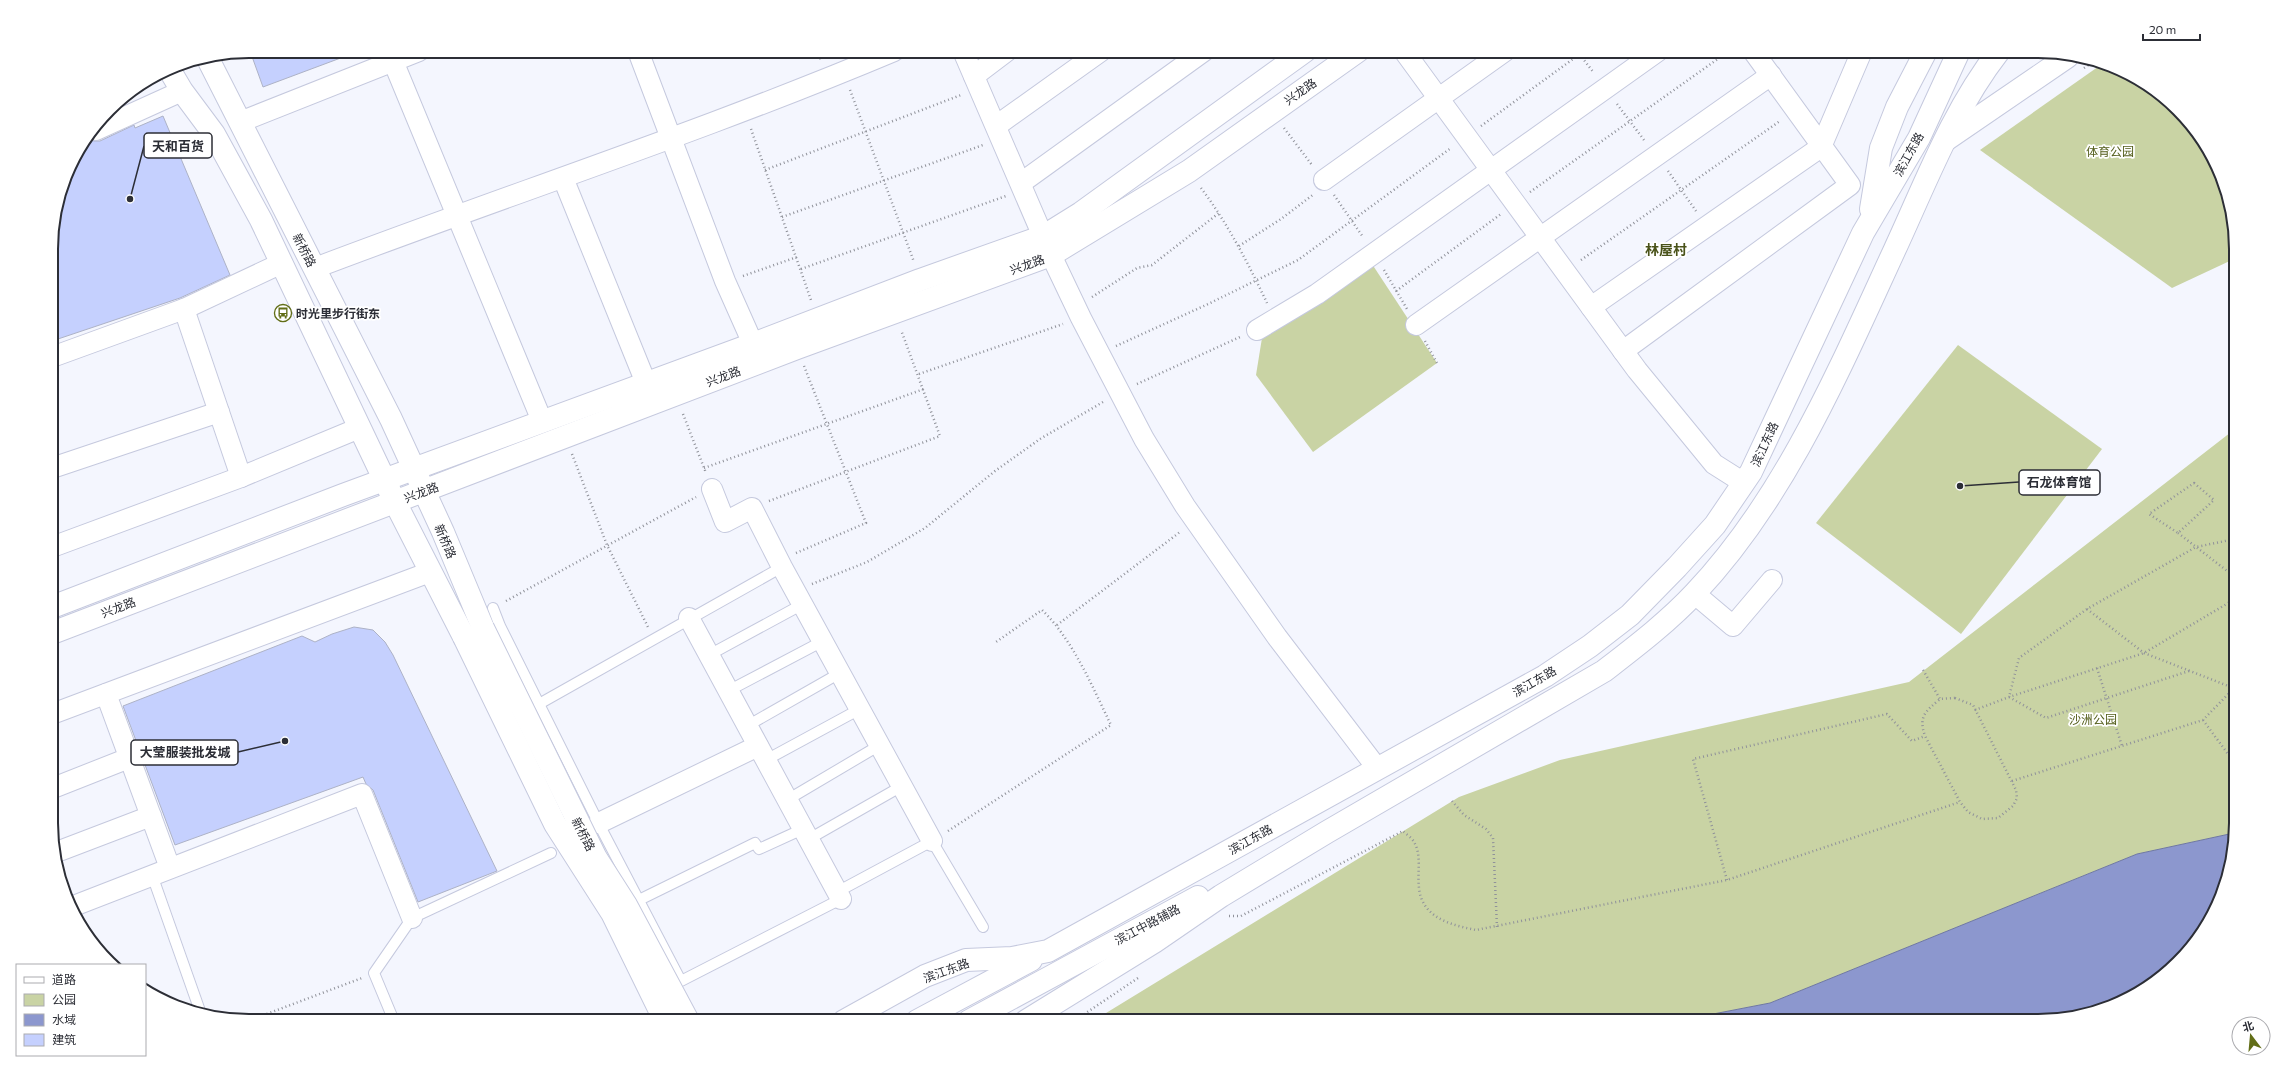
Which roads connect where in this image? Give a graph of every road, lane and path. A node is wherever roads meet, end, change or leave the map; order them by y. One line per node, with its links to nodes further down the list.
1 (401, 58): 22 (street)
2 (641, 58): 40 (street)
3 (876, 58): 24 (street)
4 (966, 58): 27 (street)
5 (1000, 58): 27 (street)
6 (1092, 58): 38 (street)
7 (1195, 58): 51 (street)
8 (1295, 58): 64 (main road, 兴龙路)
9 (1348, 58): 33 (main road, 兴龙路)
10 (1409, 58): 30 (street)
11 (1495, 58): 30 (street)
12 (1574, 58): 39 (path)
13 (1583, 58): 28 (path)
14 (1648, 58): 28 (street)
15 (1719, 58): 34 (path)
16 (1758, 58): 26 (street)
17 (1859, 58): 42 (street)
18 (1922, 58): 45 (main road)
19 (1956, 58): 54 (main road, 滨江东路)
20 (1994, 58): 41 (main road)
21 (2063, 60): 41 (main road)
22 (393, 61): 35 (street); 57 (street)
23 (210, 63): 35 (main road, 新桥路)
24 (843, 71): 31 (street); 37 (path)
25 (172, 75): 29 (main road, 新桥路)
26 (1771, 76): 32 (street); 43 (street)
27 (976, 82): 37 (path); 38 (street)
28 (1605, 89): 34 (path); 44 (street)
29 (182, 91): 36 (street); 68 (main road, 新桥路)
30 (1439, 98): 39 (street); 50 (street)
31 (744, 110): 40 (street); 46 (path)
32 (1796, 110): 42 (street); 53 (path)
33 (1272, 111): 47 (main road, 兴龙路); 50 (path)
34 (1630, 121): 43 (path); 55 (path)
35 (240, 122): 69 (main road, 新桥路)
36 (102, 127)
37 (866, 131): 46 (path); 49 (path)
38 (999, 132): 49 (path); 51 (street)
39 (1467, 136): 44 (street); 59 (path)
40 (672, 137): 48 (street); 74 (street)
41 (1945, 141): 52 (main road)
42 (1821, 147): 60 (street); 86 (street)
43 (1657, 156): 53 (path); 63 (street)
44 (1491, 169): 55 (street); 66 (street)
45 (1877, 169): 54 (main road); 62 (main road)
46 (765, 170): 58 (path)
47 (1189, 171): 56 (path); 64 (main road, 兴龙路)
48 (563, 178): 57 (street); 91 (street)
49 (885, 180): 58 (path); 61 (path)
50 (1325, 182): 59 (path); 65 (path)
51 (1023, 186): 61 (path); 64 (street)
52 (1923, 187): 54 (main road); 121 (main road)
53 (1682, 191): 60 (path); 71 (path)
54 (1886, 193): 62 (main road, 滨江东路)
55 (1515, 203): 63 (street); 75 (path)
56 (1219, 213): 65 (path); 78 (path)
57 (457, 214): 69 (street); 96 (street)
58 (782, 217): 67 (path)
59 (1352, 220): 66 (path); 72 (path)
60 (1707, 227): 76 (street)
61 (904, 231): 70 (path); 73 (path)
62 (1863, 233): 106 (main road, 滨江东路)
63 (1541, 238): 71 (street); 82 (street)
64 (1048, 246): 73 (main road, 兴龙路); 78 (street); 79 (main road, 兴龙路)
65 (1239, 246): 72 (path)
66 (1374, 253): 75 (path); 81 (street)
67 (797, 257): 70 (path); 74 (path)
68 (282, 263): 77 (street); 105 (main road, 新桥路)
69 (314, 268): 102 (main road, 新桥路)
70 (801, 269): 80 (path)
71 (1565, 271): 76 (street)
72 (1256, 279): 81 (path); 87 (path)
73 (920, 280): 80 (main road, 兴龙路)
74 (725, 282): 84 (street)
75 (1396, 291): 82 (path)
76 (1591, 307): 86 (street)
77 (184, 309): 88 (street); 95 (street)
78 (1078, 312): 87 (street); 90 (path)
79 (894, 313): 85 (main road, 兴龙路); 90 (path)
80 (818, 319): 84 (main road, 兴龙路)
81 (1276, 319): 83 (street)
82 (1416, 325): 89 (path)
83 (1257, 330): 93 (path)
84 (753, 344): 91 (main road, 兴龙路)
85 (797, 348): 94 (main road, 兴龙路); 97 (path)
86 (1623, 351): 106 (street)
87 (1100, 354): 93 (street)
88 (58, 355)
89 (1437, 363)
90 (919, 374): 92 (path)
91 (646, 383): 96 (main road, 兴龙路)
92 (924, 389): 97 (path); 103 (path)
93 (1120, 392): 111 (street); 122 (path)
94 (675, 395): 99 (main road, 兴龙路); 101 (path)
95 (219, 412): 100 (street); 104 (street)
96 (542, 422): 102 (main road, 兴龙路)
97 (828, 425): 101 (path); 103 (path)
98 (352, 431): 104 (street)
99 (566, 437): 108 (main road, 兴龙路); 115 (path)
100 (58, 466)
101 (704, 468): 107 (path)
102 (414, 469): 105 (main road, 兴龙路); 108 (main road, 新桥路)
103 (846, 472): 110 (path); 117 (path)
104 (241, 477): 114 (street)
105 (385, 480): 109 (main road, 新桥路); 124 (main road, 兴龙路)
106 (1744, 483): 159 (main road, 滨江东路)
107 (712, 489): 110 (street); 115 (path)
108 (424, 491): 109 (main road, 兴龙路); 130 (main road, 新桥路)
109 (395, 502): 118 (main road, 新桥路); 129 (main road, 兴龙路)
110 (752, 508): 117 (street)
111 (1195, 521): 128 (path); 159 (street)
112 (2178, 533): 112 (path); 116 (path)
113 (2229, 540): 116 (path)
114 (58, 545)
115 (607, 545): 125 (path); 131 (path)
116 (2196, 547): 119 (path); 126 (path)
117 (780, 564): 122 (street); 127 (lane)
118 (430, 572): 130 (main road, 新桥路); 143 (street)
119 (2229, 572)
120 (1772, 580): 121 (street)
121 (1695, 594): 168 (main road)
122 (799, 598): 132 (street); 135 (lane)
123 (2229, 603): 134 (path)
124 (58, 605)
125 (494, 608): 147 (lane)
126 (2087, 609): 134 (path); 144 (path)
127 (689, 618): 131 (lane); 135 (street)
128 (1057, 625): 133 (path); 170 (path)
129 (58, 631)
130 (473, 632): 188 (main road, 新桥路, bridge); 189 (main road, 新桥路, bridge)
131 (653, 639): 147 (lane)
132 (823, 641): 139 (street); 141 (lane)
133 (996, 642)
134 (2144, 653): 136 (path); 138 (path)
135 (709, 655): 141 (street)
136 (2097, 668): 144 (path); 145 (path)
137 (1923, 670): 146 (path)
138 (2190, 671): 140 (path); 145 (path)
139 (840, 673): 148 (street); 152 (lane)
140 (2229, 685)
141 (728, 691): 152 (street)
142 (2229, 693): 151 (path)
143 (106, 694): 150 (street); 158 (street)
144 (2009, 697): 145 (path); 149 (path)
145 (2107, 697): 155 (path)
146 (1940, 699): 149 (path); 153 (path)
147 (539, 704): 167 (lane)
148 (860, 709): 154 (street); 156 (lane)
149 (1975, 710): 160 (path)
150 (58, 712)
151 (2204, 720): 155 (path); 157 (path)
152 (747, 726): 156 (street)
153 (1924, 736): 165 (path); 174 (path)
154 (880, 746): 162 (street); 163 (lane)
155 (2122, 746): 160 (path)
156 (762, 753): 163 (street); 167 (street)
157 (2229, 755)
158 (129, 758): 161 (street); 166 (street)
159 (1377, 768): 182 (main road, 滨江东路)
160 (2012, 781): 165 (path)
161 (58, 786)
162 (902, 786): 169 (lane); 170 (street)
163 (788, 800): 169 (street)
164 (1452, 801): 181 (path)
165 (1960, 802): 174 (path)
166 (151, 816): 171 (street); 173 (street)
167 (599, 823): 176 (lane)
168 (1327, 832): 192 (main road, 滨江中路辅路); 193 (main road)
169 (806, 834): 175 (street); 176 (lane)
170 (932, 841): 175 (lane); 180 (lane)
171 (60, 851)
172 (550, 853): 179 (lane)
173 (161, 872): 177 (street); 179 (street); 185 (lane)
174 (1728, 880): 181 (path)
175 (839, 895): 176 (lane)
176 (639, 900)
177 (77, 905)
178 (1227, 916): 181 (path)
179 (412, 918): 183 (lane)
180 (983, 927)
181 (1497, 927)
182 (1048, 951): 190 (main road, 滨江东路); 191 (main road)
183 (374, 973): 186 (path); 187 (lane)
184 (1141, 976): 194 (path)
185 (199, 1007)
186 (266, 1014)
187 (391, 1014)
188 (662, 1014)
189 (684, 1014)
190 (857, 1014)
191 (930, 1014)
192 (983, 1014)
193 (1037, 1014)
194 (1084, 1014)

